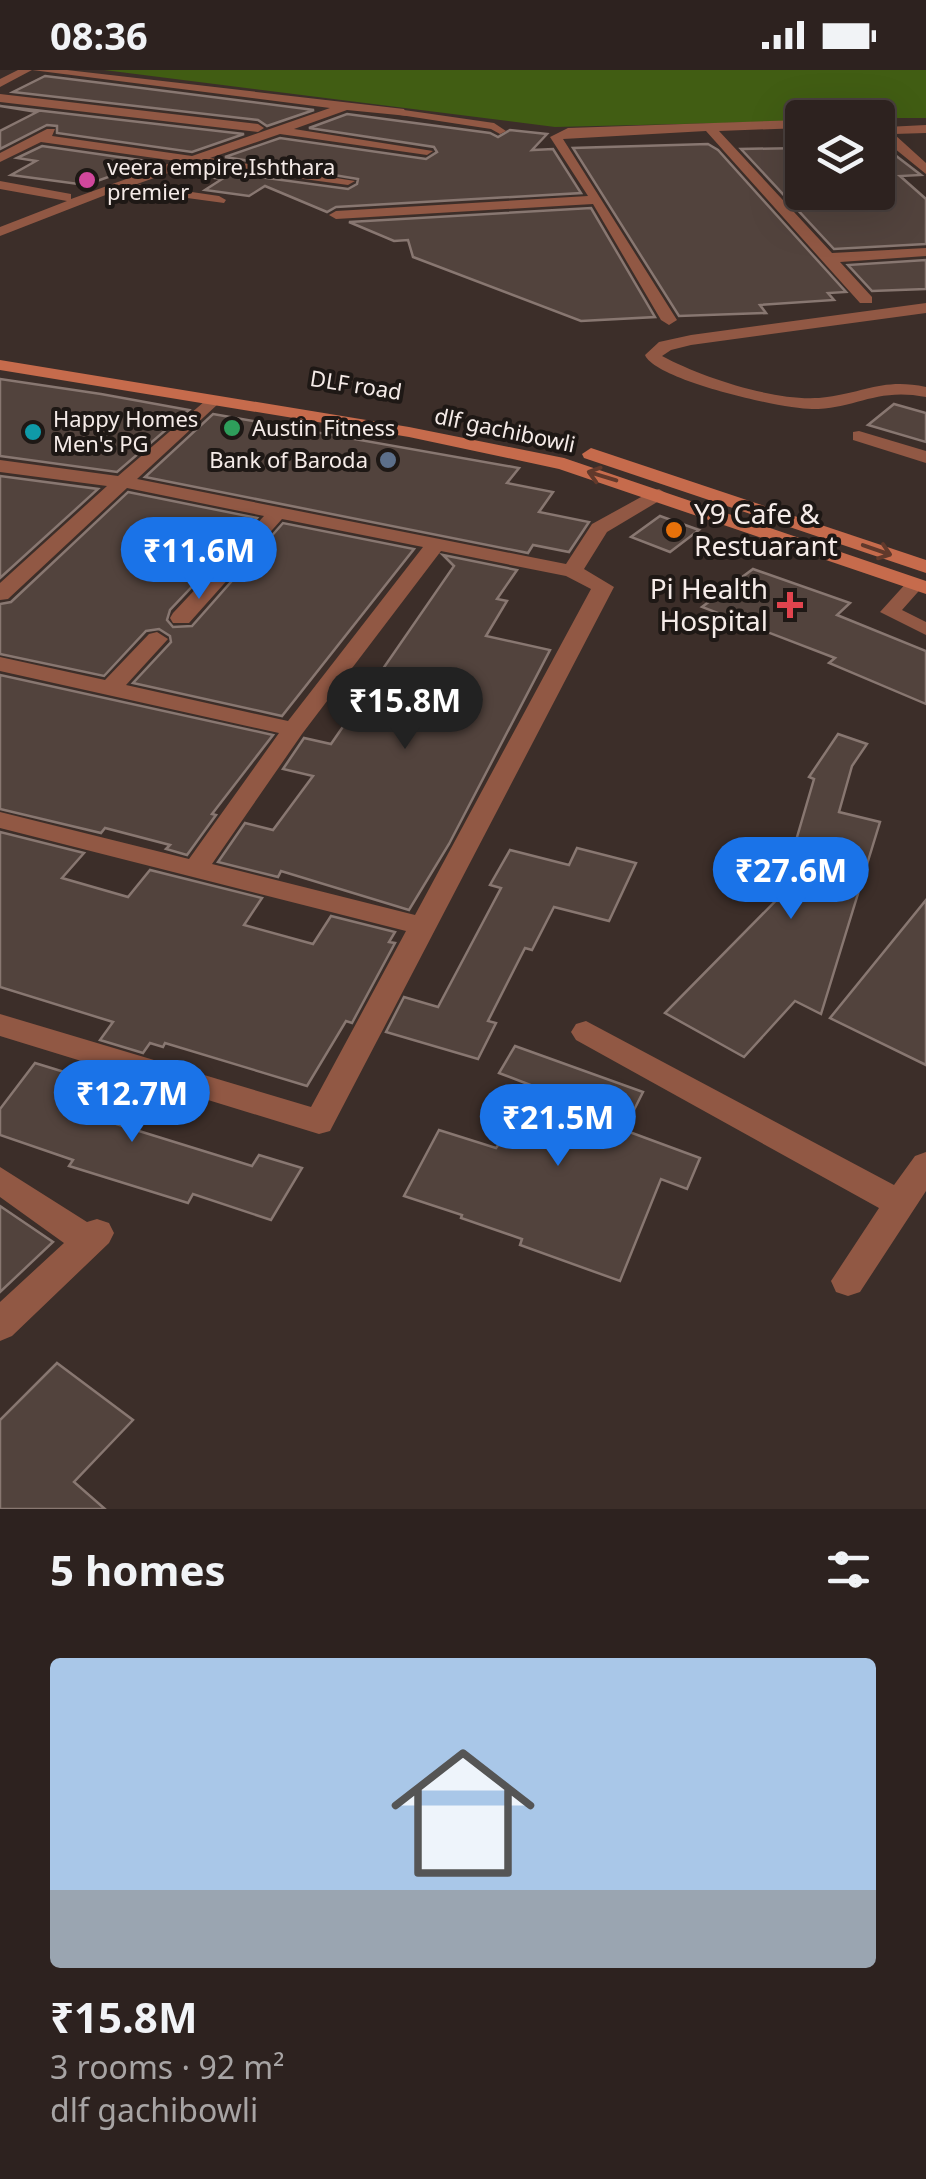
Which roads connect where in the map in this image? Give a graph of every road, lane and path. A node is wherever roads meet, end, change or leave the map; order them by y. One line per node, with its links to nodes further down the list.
1 (28, 70): 3 (street)
2 (38, 70): 5 (street)
3 (0, 84)
4 (0, 98): 7 (street)
5 (333, 104): 6 (street); 12 (street)
6 (350, 105): 8 (street); 15 (street)
7 (95, 109): 12 (street); 19 (street)
8 (404, 113): 16 (lane)
9 (926, 120): 10 (street)
10 (895, 125)
11 (785, 126): 17 (street)
12 (258, 128): 22 (street)
13 (895, 128): 14 (street)
14 (926, 129)
15 (279, 130): 21 (street); 24 (street)
16 (500, 131)
17 (713, 132): 18 (street); 31 (street); 36 (street)
18 (785, 133)
19 (38, 138): 22 (street); 23 (street)
20 (895, 142): 25 (street)
21 (426, 151)
22 (177, 155): 24 (street); 29 (street)
23 (0, 158)
24 (198, 158): 26 (street); 27 (street)
25 (926, 170)
26 (348, 181)
27 (120, 185): 30 (street); 34 (street)
28 (0, 186): 29 (street)
29 (66, 197): 33 (street)
30 (219, 200)
31 (598, 200): 32 (street); 39 (street)
32 (336, 216)
33 (0, 221)
34 (0, 232)
35 (926, 252): 36 (street)
36 (828, 258): 37 (street)
37 (866, 300)
38 (926, 308): 42 (street)
39 (669, 320)
40 (0, 350): 54 (main road, DLF road, one-way to 54)
41 (0, 365): 44 (main road, dlf gachibowli)
42 (669, 367): 43 (street); 45 (street)
43 (926, 392)
44 (212, 400): 49 (street); 50 (main road, dlf gachibowli, one-way to 44)
45 (824, 416)
46 (859, 436): 47 (street)
47 (926, 457)
48 (0, 466): 49 (street)
49 (122, 482): 51 (street); 55 (street)
50 (659, 495): 53 (street); 54 (main road, dlf gachibowli)
51 (277, 513): 52 (street); 56 (street)
52 (436, 544): 53 (street); 61 (street)
53 (572, 571): 64 (street)
54 (923, 580): 57 (lane)
55 (0, 594)
56 (181, 618)
57 (926, 629)
58 (157, 640): 60 (street)
59 (0, 664): 60 (street)
60 (111, 687): 61 (street)
61 (294, 729): 63 (street)
62 (0, 820): 63 (street)
63 (194, 871): 64 (street)
64 (423, 926): 65 (street)
65 (0, 1025)
66 (586, 1032): 69 (street)
67 (926, 1165): 69 (street)
68 (0, 1180): 70 (street)
69 (900, 1204): 71 (street)
70 (87, 1235): 72 (street); 73 (street)
71 (848, 1280)
72 (0, 1304)
73 (0, 1325)

